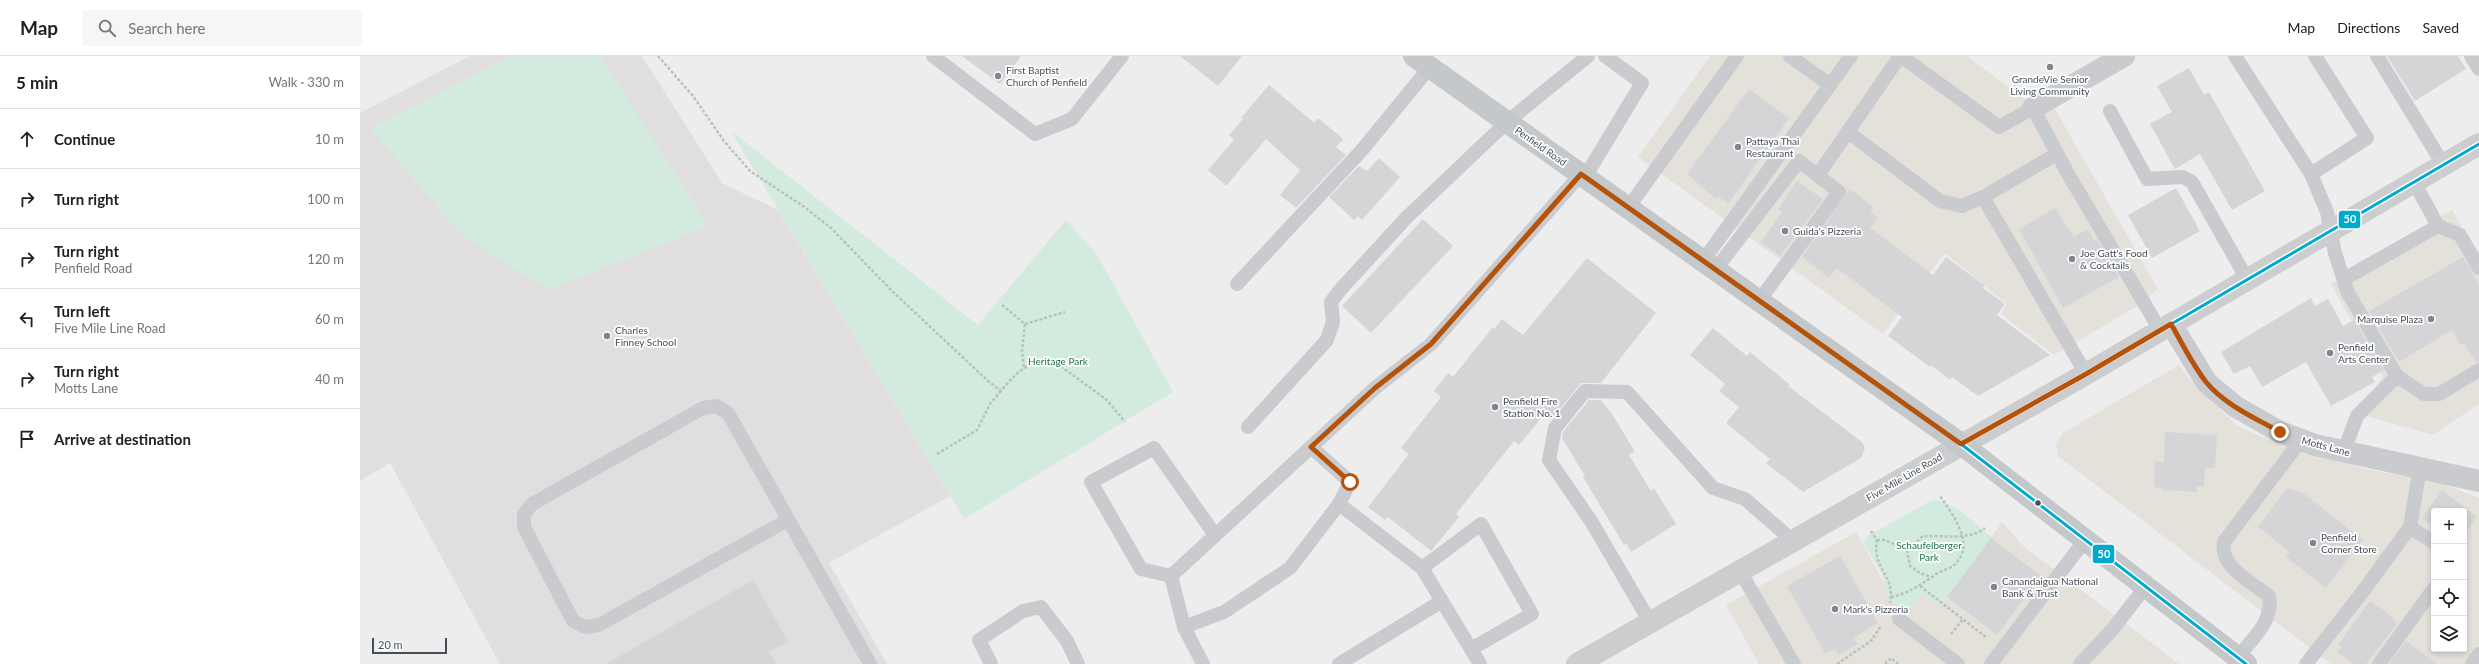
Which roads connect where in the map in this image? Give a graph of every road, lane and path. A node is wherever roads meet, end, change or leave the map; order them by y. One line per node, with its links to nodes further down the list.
1 (658, 56): 47 (path)
2 (933, 56): 3 (lane)
3 (1122, 56)
4 (1588, 56): 20 (lane)
5 (1605, 56): 27 (lane)
6 (1738, 56): 30 (lane)
7 (1790, 56): 17 (lane)
8 (1851, 56): 17 (lane)
9 (1901, 56): 18 (lane); 21 (lane)
10 (2124, 56): 18 (street)
11 (2235, 56): 25 (lane)
12 (2315, 56): 25 (lane)
13 (2377, 56): 24 (lane)
14 (2471, 56): 16 (lane)
15 (1422, 62): 20 (main road, Penfield Road); 37 (lane)
16 (2479, 69)
17 (1830, 85): 33 (lane)
18 (2033, 108): 23 (lane)
19 (2110, 111): 35 (lane)
20 (1507, 122): 27 (main road, Penfield Road); 49 (lane)
21 (1848, 132): 26 (lane); 29 (lane)
22 (2479, 144): 24 (main road, Five Mile Line Road)
23 (2057, 154): 29 (lane); 42 (lane)
24 (2444, 164): 28 (main road, Five Mile Line Road)
25 (2311, 174): 32 (lane)
26 (1818, 175): 33 (lane); 38 (lane)
27 (1583, 176): 30 (main road, Penfield Road); 52 (lane)
28 (2414, 182): 31 (lane); 32 (main road, Five Mile Line Road)
29 (1983, 197): 45 (lane)
30 (1628, 208): 33 (main road, Penfield Road)
31 (2438, 226): 34 (lane); 36 (lane)
32 (2330, 230): 35 (main road, Five Mile Line Road); 36 (lane)
33 (1709, 266): 38 (main road, Penfield Road)
34 (2479, 268)
35 (2247, 279): 42 (main road, Five Mile Line Road)
36 (2344, 279): 46 (lane)
37 (1237, 284)
38 (1759, 301): 51 (main road, Penfield Road)
39 (1002, 305): 41 (path)
40 (1065, 312): 41 (path)
41 (1025, 324): 43 (path)
42 (2165, 327): 45 (main road, Five Mile Line Road); 50 (street, Motts Lane)
43 (1024, 368): 47 (path); 48 (path)
44 (2479, 370): 46 (lane)
45 (2086, 374): 51 (main road, Five Mile Line Road)
46 (2397, 376): 53 (lane)
47 (1000, 391): 54 (path)
48 (1125, 422)
49 (1248, 427)
50 (2300, 440): 53 (street, Motts Lane); 89 (lane)
51 (1961, 444): 65 (main road, Five Mile Line Road); 67 (main road, Penfield Road)
52 (1311, 447): 58 (lane); 63 (lane)
53 (2344, 451): 55 (street, Motts Lane)
54 (937, 454)
55 (2420, 468): 56 (street, Motts Lane); 60 (lane)
56 (2479, 481)
57 (1940, 496): 64 (path)
58 (1339, 504): 70 (lane); 84 (lane)
59 (788, 520): 59 (lane); 91 (lane)
60 (2410, 527): 68 (lane); 104 (lane)
61 (1985, 528): 64 (path)
62 (1871, 531): 66 (path)
63 (1215, 535): 72 (lane); 72 (lane)
64 (1962, 536): 69 (path); 73 (path)
65 (1792, 540): 71 (main road, Five Mile Line Road); 83 (lane)
66 (1877, 540): 69 (path); 77 (path)
67 (2085, 540): 75 (main road, Penfield Road); 102 (lane)
68 (2431, 541)
69 (1907, 550): 73 (path)
70 (1422, 568): 78 (lane); 87 (lane)
71 (1740, 571): 83 (main road, Five Mile Line Road); 98 (lane)
72 (1171, 576): 84 (lane)
73 (1932, 577): 74 (path)
74 (1920, 586): 77 (path); 81 (path)
75 (2146, 586): 89 (main road, Penfield Road); 103 (lane)
76 (2431, 592): 105 (lane)
77 (1891, 597): 79 (path)
78 (1442, 601): 87 (lane); 95 (lane)
79 (1888, 609)
80 (1899, 619): 90 (lane)
81 (1963, 619): 85 (path); 86 (path)
82 (1883, 621): 99 (path)
83 (1650, 622): 97 (main road, Five Mile Line Road)
84 (1184, 627): 94 (lane)
85 (1948, 639)
86 (1990, 642)
87 (1471, 649): 96 (lane)
88 (2479, 654): 106 (lane)
89 (2242, 661)
90 (1954, 663)
91 (870, 664)
92 (991, 664): 93 (lane)
93 (1078, 664)
94 (1203, 664)
95 (1339, 664)
96 (1480, 664)
97 (1577, 664)
98 (1794, 664)
99 (1837, 664)
100 (1885, 664): 101 (path)
101 (1898, 664)
102 (1991, 664)
103 (2080, 664)
104 (2306, 664)
105 (2379, 664)
106 (2472, 664)

